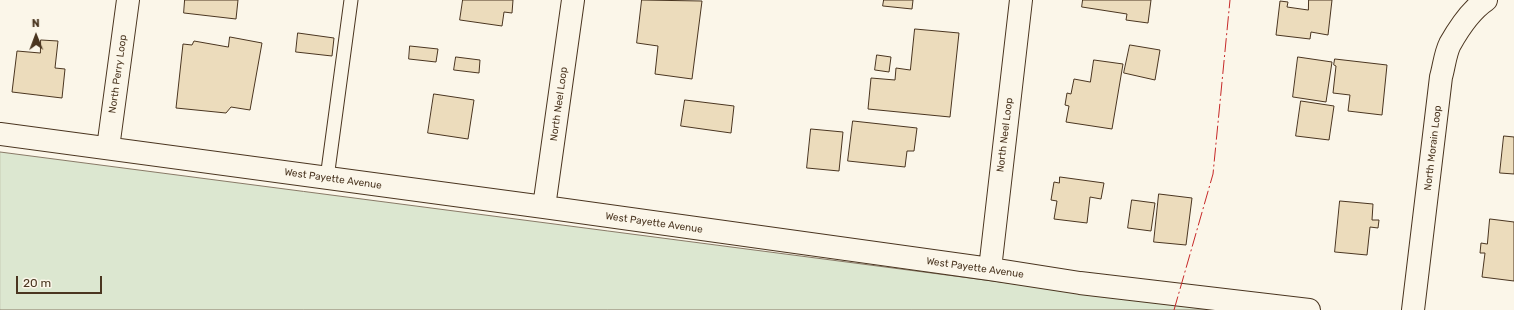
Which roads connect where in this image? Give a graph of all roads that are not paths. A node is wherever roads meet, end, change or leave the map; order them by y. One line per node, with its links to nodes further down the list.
1 (128, 0): 7 (street, North Perry Loop)
2 (351, 0): 8 (lane)
3 (573, 0): 9 (street, North Neel Loop)
4 (1021, 0): 10 (street, North Neel Loop)
5 (1486, 0): 12 (street, North Morain Loop)
6 (0, 134): 7 (street, West Payette Avenue)
7 (108, 148): 8 (street, West Payette Avenue)
8 (327, 178): 9 (street, West Payette Avenue)
9 (544, 207): 10 (street, West Payette Avenue)
10 (990, 269): 11 (street, West Payette Avenue)
11 (1309, 310)
12 (1413, 310)

